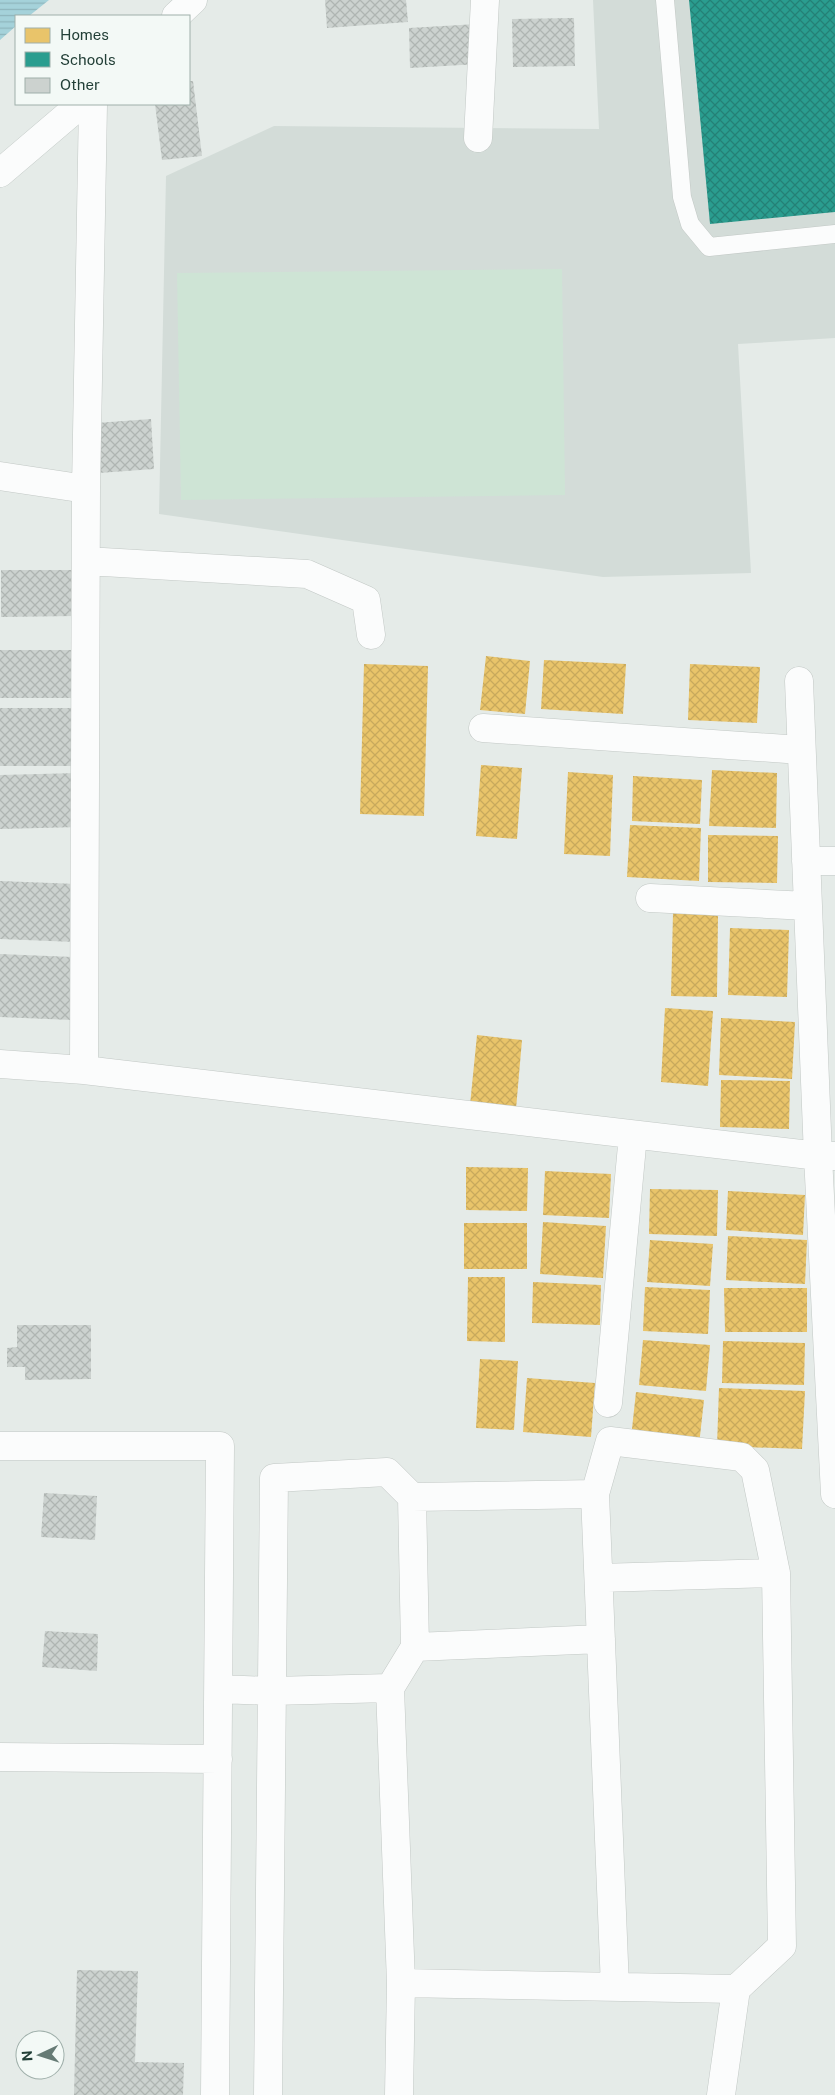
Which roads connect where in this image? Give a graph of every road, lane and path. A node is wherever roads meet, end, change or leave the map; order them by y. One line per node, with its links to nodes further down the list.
1 (194, 0): 4 (street)
2 (485, 0): 7 (street)
3 (665, 0): 9 (lane)
4 (177, 15)
5 (80, 105): 8 (street)
6 (93, 105): 11 (street)
7 (478, 138)
8 (0, 173)
9 (835, 234)
10 (0, 476): 11 (street)
11 (86, 489): 12 (street)
12 (86, 561): 13 (street); 22 (street)
13 (371, 635)
14 (799, 681): 16 (street)
15 (483, 728): 16 (street)
16 (801, 750): 17 (street)
17 (806, 861): 18 (street); 20 (street)
18 (835, 861)
19 (650, 898): 20 (street)
20 (808, 906): 24 (street)
21 (0, 1064): 22 (street)
22 (84, 1070): 23 (street)
23 (633, 1135): 24 (street); 25 (street)
24 (826, 1156): 28 (street)
25 (608, 1403)
26 (0, 1446): 35 (street)
27 (595, 1494): 29 (street); 30 (street); 31 (street)
28 (835, 1494)
29 (412, 1496): 33 (street); 36 (street)
30 (776, 1573): 31 (street); 41 (street)
31 (599, 1578): 32 (street)
32 (601, 1638): 33 (street); 40 (street)
33 (415, 1647): 34 (street)
34 (390, 1688): 36 (street); 39 (street)
35 (218, 1689): 36 (street); 38 (street)
36 (272, 1691): 43 (street)
37 (0, 1757): 38 (street)
38 (218, 1759): 42 (street)
39 (401, 1983): 40 (street); 44 (street)
40 (615, 1987): 41 (street)
41 (736, 1989): 45 (street)
42 (215, 2095)
43 (268, 2095)
44 (399, 2095)
45 (721, 2095)

